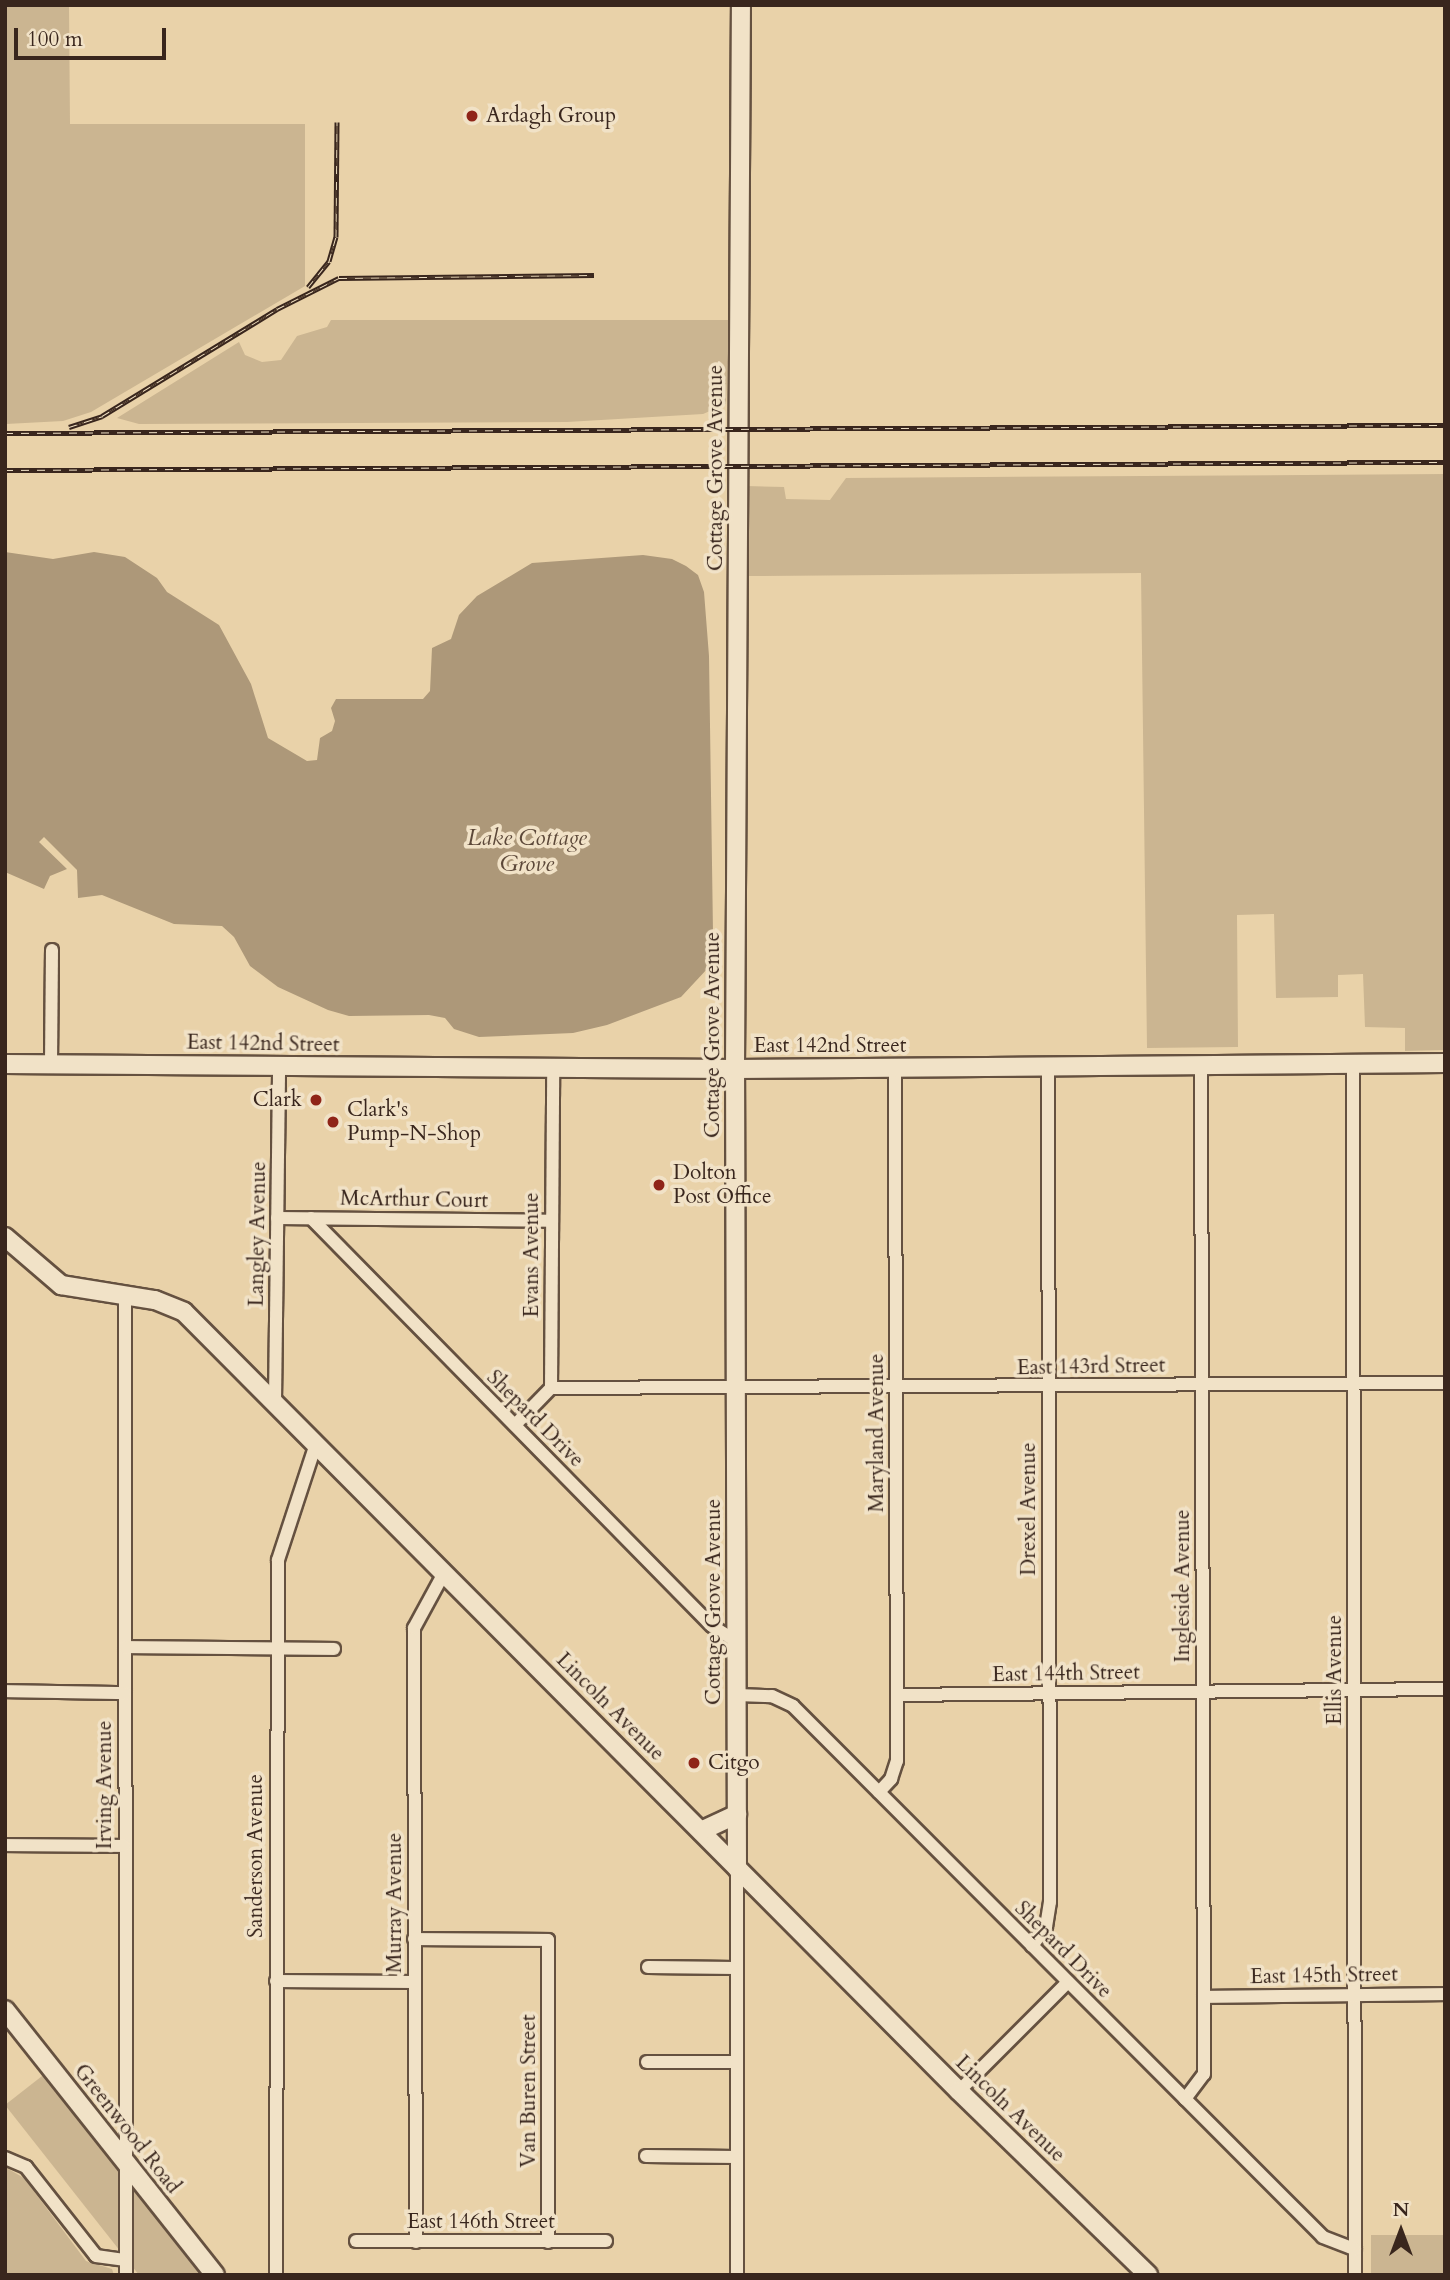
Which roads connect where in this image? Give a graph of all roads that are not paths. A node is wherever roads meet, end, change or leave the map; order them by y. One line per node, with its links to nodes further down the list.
1 (741, 5): 11 (street, Cottage Grove Avenue)
2 (52, 950): 5 (street)
3 (1445, 1063): 6 (street, East 142nd Street)
4 (5, 1064): 5 (street, East 142nd Street)
5 (51, 1064): 8 (street, East 142nd Street)
6 (1353, 1064): 7 (street, East 142nd Street); 19 (street, Ellis Avenue)
7 (1201, 1065): 9 (street, East 142nd Street); 20 (street, Ingleside Avenue)
8 (279, 1067): 10 (street, East 142nd Street); 13 (street, Langley Avenue)
9 (1048, 1067): 12 (street, East 142nd Street); 21 (street, Drexel Avenue)
10 (553, 1069): 11 (street, East 142nd Street); 15 (street, Evans Avenue)
11 (735, 1069): 12 (street, East 142nd Street); 24 (street, Cottage Grove Avenue)
12 (895, 1069): 23 (street, Maryland Avenue)
13 (277, 1218): 14 (street, McArthur Court); 25 (street, Langley Avenue)
14 (311, 1218): 15 (street, McArthur Court); 26 (street, Shepard Drive)
15 (551, 1221): 22 (street, Evans Avenue)
16 (5, 1237): 17 (street, Lincoln Avenue)
17 (125, 1296): 25 (street, Lincoln Avenue); 30 (street, Irving Avenue)
18 (1445, 1383): 19 (street, East 143rd Street)
19 (1353, 1384): 20 (street, East 143rd Street); 34 (street, Ellis Avenue)
20 (1202, 1385): 21 (street, East 143rd Street); 36 (street, Ingleside Avenue)
21 (1048, 1387): 23 (street, East 143rd Street); 38 (street, Drexel Avenue)
22 (551, 1388): 24 (street, East 143rd Street); 26 (street)
23 (896, 1388): 24 (street, East 143rd Street); 40 (street, Maryland Avenue)
24 (737, 1390): 29 (street, Cottage Grove Avenue)
25 (275, 1402): 27 (street, Lincoln Avenue)
26 (515, 1425): 29 (street, Shepard Drive)
27 (316, 1444): 28 (street, Lincoln Avenue); 31 (street, Sanderson Avenue)
28 (444, 1573): 43 (street, Lincoln Avenue); 47 (street, Murray Avenue)
29 (736, 1642): 39 (street, Cottage Grove Avenue)
30 (125, 1647): 31 (street); 37 (street, Irving Avenue)
31 (275, 1648): 32 (street); 51 (street, Sanderson Avenue)
32 (334, 1649)
33 (1445, 1689): 34 (street, East 144th Street)
34 (1354, 1690): 36 (street, East 144th Street); 55 (street, Ellis Avenue)
35 (5, 1691): 37 (street)
36 (1203, 1692): 38 (street, East 144th Street); 56 (street, Ingleside Avenue)
37 (125, 1693): 45 (street, Irving Avenue)
38 (1049, 1694): 40 (street, East 144th Street); 48 (street, Drexel Avenue)
39 (737, 1695): 41 (street, Shepard Drive); 42 (street, Cottage Grove Avenue)
40 (897, 1695): 41 (street, Maryland Avenue)
41 (879, 1792): 48 (street, Shepard Drive)
42 (737, 1814): 43 (street); 46 (street, Cottage Grove Avenue)
43 (701, 1831): 46 (street, Lincoln Avenue)
44 (5, 1845): 45 (street)
45 (124, 1846): 65 (street, Irving Avenue)
46 (737, 1868): 50 (street, Cottage Grove Avenue); 60 (street, Lincoln Avenue)
47 (414, 1939): 52 (street, Murray Avenue); 69 (street, Van Buren Street)
48 (1032, 1946): 53 (street, Shepard Drive)
49 (648, 1968): 50 (street)
50 (735, 1968): 59 (street, Cottage Grove Avenue)
51 (276, 1981): 52 (street); 74 (street, Sanderson Avenue)
52 (414, 1982): 68 (street, Murray Avenue)
53 (1068, 1982): 60 (street); 61 (street, Shepard Drive)
54 (1445, 1994): 55 (street, East 145th Street)
55 (1355, 1995): 56 (street, East 145th Street); 70 (street, Ellis Avenue)
56 (1204, 1997): 61 (street, Ingleside Avenue)
57 (5, 2010): 65 (street, Greenwood Road)
58 (647, 2062): 59 (street)
59 (736, 2063): 63 (street, Cottage Grove Avenue)
60 (959, 2091): 76 (street, Lincoln Avenue)
61 (1185, 2099): 70 (street, Shepard Drive)
62 (646, 2156): 63 (street)
63 (736, 2157): 75 (street, Cottage Grove Avenue)
64 (5, 2158): 71 (street)
65 (125, 2164): 71 (street, Irving Avenue); 73 (street, Greenwood Road)
66 (356, 2241): 68 (street, East 146th Street)
67 (606, 2241): 69 (street, East 146th Street)
68 (416, 2242): 69 (street, East 146th Street)
69 (548, 2242)
70 (1355, 2249): 77 (street, Ellis Avenue)
71 (126, 2260): 72 (street, Irving Avenue)
72 (126, 2275)
73 (215, 2275)
74 (276, 2275)
75 (737, 2275)
76 (1148, 2275)
77 (1355, 2275)

